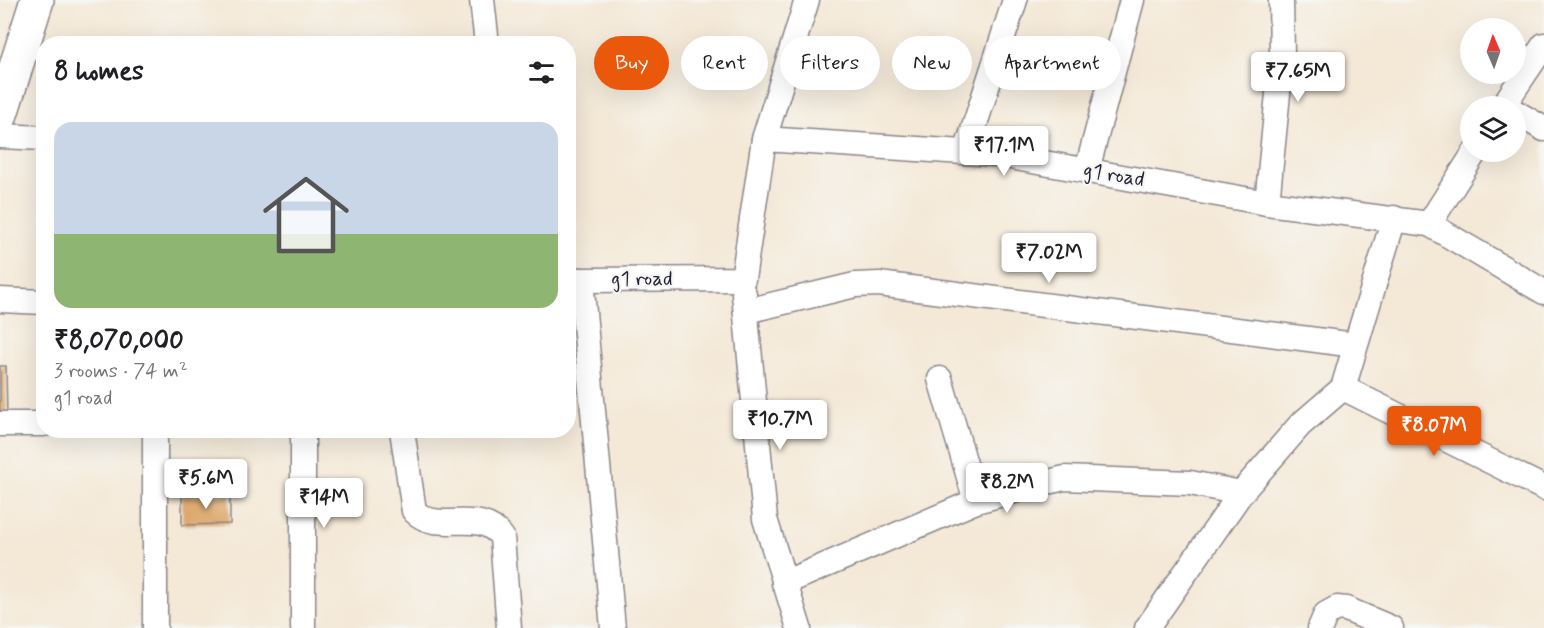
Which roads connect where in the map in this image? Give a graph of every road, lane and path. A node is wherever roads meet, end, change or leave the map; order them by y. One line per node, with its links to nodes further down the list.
1 (15, 0): 9 (main road)
2 (38, 0): 12 (main road)
3 (482, 0): 8 (street)
4 (807, 0): 17 (street)
5 (1015, 0): 18 (street)
6 (1132, 0): 20 (street)
7 (1281, 0): 21 (street)
8 (486, 36)
9 (0, 44)
10 (1544, 45): 11 (street)
11 (1511, 96)
12 (0, 117)
13 (1526, 118): 14 (street)
14 (1544, 129)
15 (0, 136): 16 (street)
16 (36, 138)
17 (764, 139): 18 (street, g1 road); 25 (street)
18 (966, 152): 20 (street, g1 road)
19 (1469, 162): 23 (street)
20 (1087, 170): 21 (street, g1 road)
21 (1267, 203): 22 (street, g1 road)
22 (1394, 218): 23 (street, g1 road); 31 (street)
23 (1429, 224): 27 (street, g1 road)
24 (576, 279): 25 (street, g1 road)
25 (742, 279): 30 (street)
26 (576, 288): 46 (street)
27 (1544, 292)
28 (0, 300): 29 (street)
29 (36, 302)
30 (746, 311): 31 (street); 42 (street)
31 (1355, 345): 33 (street)
32 (940, 379): 41 (street)
33 (1343, 388): 39 (street); 40 (street)
34 (0, 424): 35 (street)
35 (36, 424)
36 (155, 438): 43 (street)
37 (303, 438): 44 (street)
38 (403, 438): 45 (street)
39 (1544, 488)
40 (1241, 493): 41 (street); 48 (street)
41 (976, 501): 42 (street)
42 (784, 583): 47 (street)
43 (155, 628)
44 (303, 628)
45 (509, 628)
46 (613, 628)
47 (799, 628)
48 (1147, 628)
49 (1320, 628): 50 (street)
50 (1391, 628)

